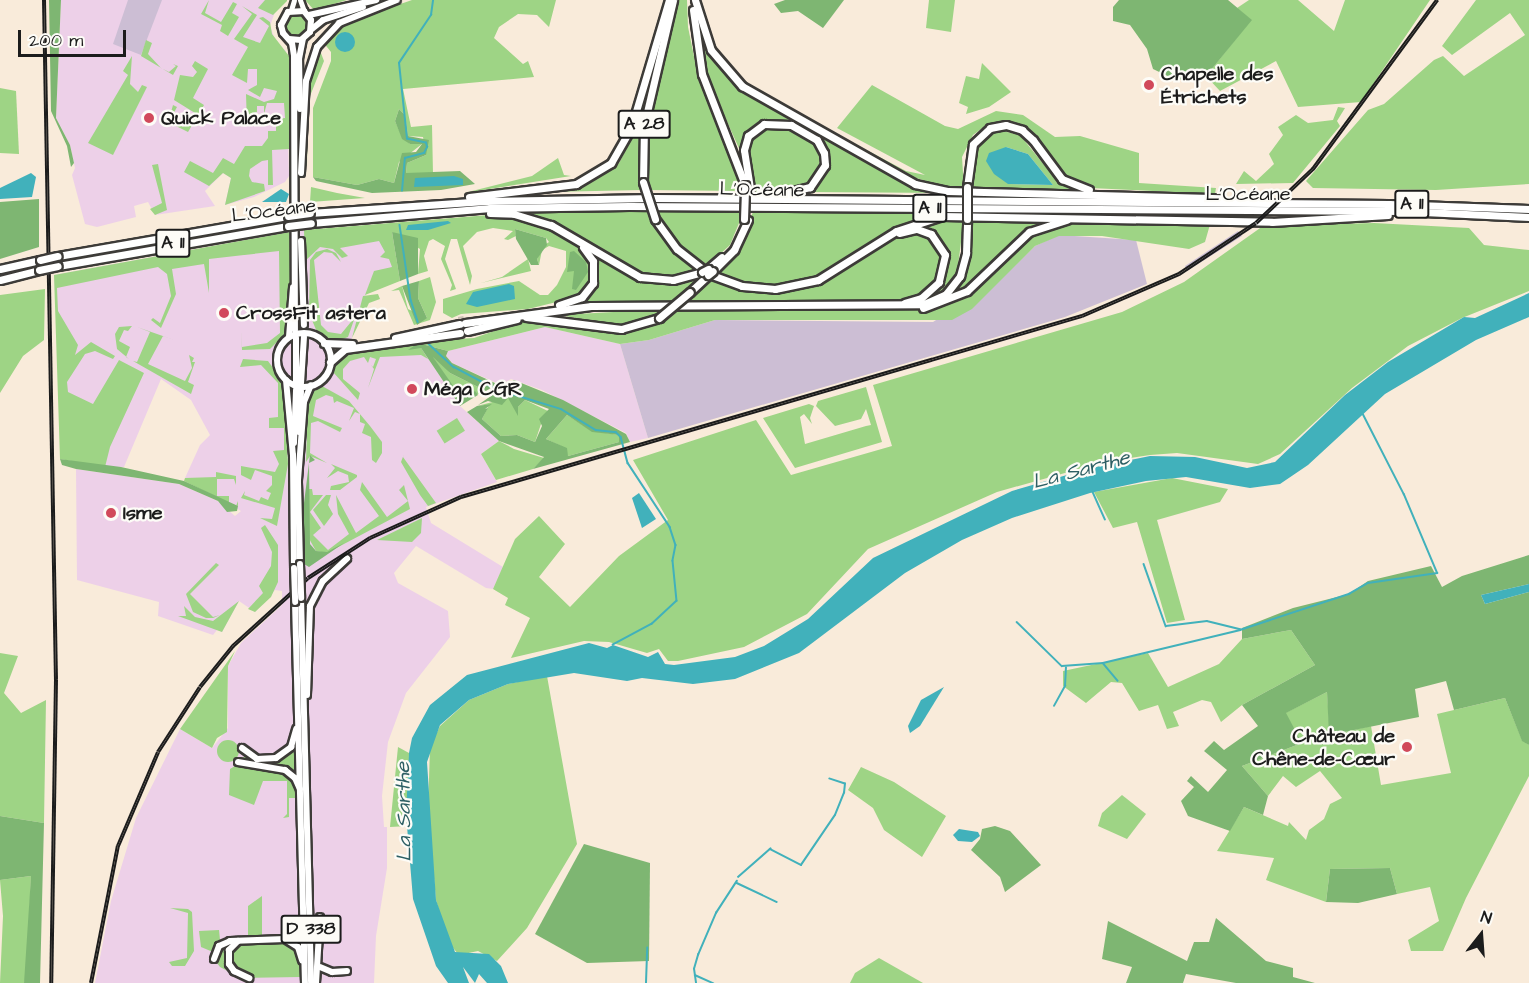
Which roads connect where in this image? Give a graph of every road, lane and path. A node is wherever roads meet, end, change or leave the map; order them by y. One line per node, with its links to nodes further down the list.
1 (294, 0): 9 (main road)
2 (300, 0): 10 (main road)
3 (376, 0): 10 (main road)
4 (389, 0): 11 (main road)
5 (397, 0): 14 (main road)
6 (669, 0): 18 (highway)
7 (674, 0): 26 (highway, A 28, bridge)
8 (694, 0): 15 (highway); 16 (highway)
9 (291, 10): 10 (main road); 12 (main road)
10 (306, 13): 11 (main road)
11 (312, 29): 13 (main road)
12 (289, 39): 13 (main road); 27 (main road)
13 (303, 39): 14 (main road)
14 (301, 172): 27 (main road)
15 (749, 186): 17 (highway); 29 (highway, bridge)
16 (1097, 193): 19 (highway); 31 (highway, bridge)
17 (735, 198): 18 (highway, L’Océane / A 11); 19 (highway, L’Océane / A 11)
18 (447, 203): 28 (highway, L’Océane / A 11, bridge)
19 (1235, 203): 20 (highway, L’Océane / A 11)
20 (1529, 209)
21 (458, 210): 22 (highway, L’Océane / A 11); 25 (highway); 30 (highway, L’Océane / A 11, bridge)
22 (1402, 211): 23 (highway); 24 (highway, L’Océane / A 11)
23 (1120, 216): 26 (highway); 31 (highway)
24 (1529, 217)
25 (560, 229): 29 (highway); 32 (highway)
26 (874, 245): 31 (highway)
27 (299, 265): 33 (main road); 35 (main road); 36 (main road); 37 (main road)
28 (0, 269)
29 (708, 272): 32 (highway, bridge)
30 (0, 280)
31 (845, 306): 32 (highway)
32 (525, 315): 34 (highway)
33 (304, 325)
34 (462, 326): 38 (highway); 39 (highway)
35 (295, 330)
36 (307, 335): 37 (main road); 37 (main road); 38 (main road)
37 (293, 338): 40 (main road)
38 (324, 343): 39 (main road)
39 (330, 362): 41 (main road)
40 (286, 380): 41 (main road); 42 (main road, D 338)
41 (311, 385): 43 (main road, D 338)
42 (293, 455): 43 (main road, D 338); 45 (main road, D 338, bridge)
43 (297, 480): 46 (main road, D 338, bridge)
44 (347, 559): 46 (main road)
45 (297, 698): 47 (main road); 49 (main road, D 338)
46 (304, 738): 49 (main road, D 338)
47 (242, 748)
48 (238, 762): 50 (main road)
49 (305, 781): 50 (main road, D 338); 51 (main road, D 338)
50 (303, 809): 59 (main road, D 338)
51 (311, 875): 54 (main road); 60 (main road, D 338)
52 (320, 917): 61 (main road)
53 (238, 940): 55 (main road); 58 (main road); 59 (main road)
54 (315, 954)
55 (214, 959)
56 (320, 967): 57 (main road)
57 (347, 971)
58 (249, 978)
59 (304, 983)
60 (311, 983)
61 (316, 983)

